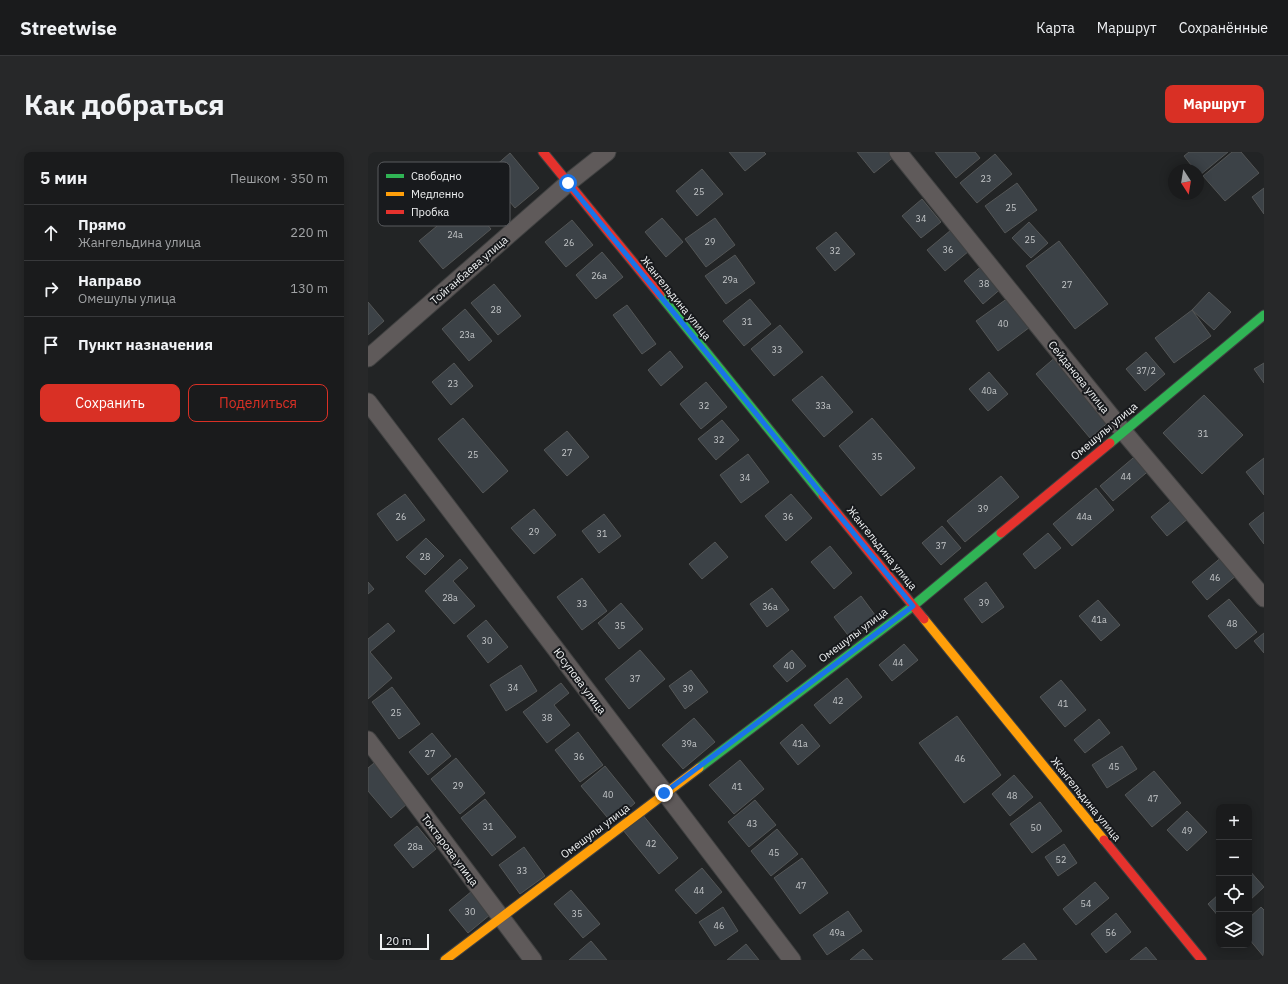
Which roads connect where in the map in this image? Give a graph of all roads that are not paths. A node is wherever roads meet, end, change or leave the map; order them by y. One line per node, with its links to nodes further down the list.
1 (542, 152): 4 (street, Жангельдина улица)
2 (607, 152): 4 (street, Тойганбаева улица)
3 (898, 152): 8 (street, Сейданова улица)
4 (568, 183): 6 (street, Тойганбаева улица); 10 (street, Жангельдина улица)
5 (1264, 315): 8 (street, Омешулы улица)
6 (368, 358)
7 (368, 402): 12 (street, Юсупова улица)
8 (1123, 431): 9 (street, Сейданова улица); 10 (street, Омешулы улица)
9 (1264, 598)
10 (913, 606): 12 (street, Омешулы улица); 17 (street, Жангельдина улица)
11 (368, 740): 13 (street, Токтарова улица)
12 (664, 793): 13 (street, Омешулы улица); 16 (street, Юсупова улица)
13 (500, 917): 14 (street, Омешулы улица); 15 (street, Токтарова улица)
14 (445, 960)
15 (534, 960)
16 (792, 960)
17 (1202, 960)

